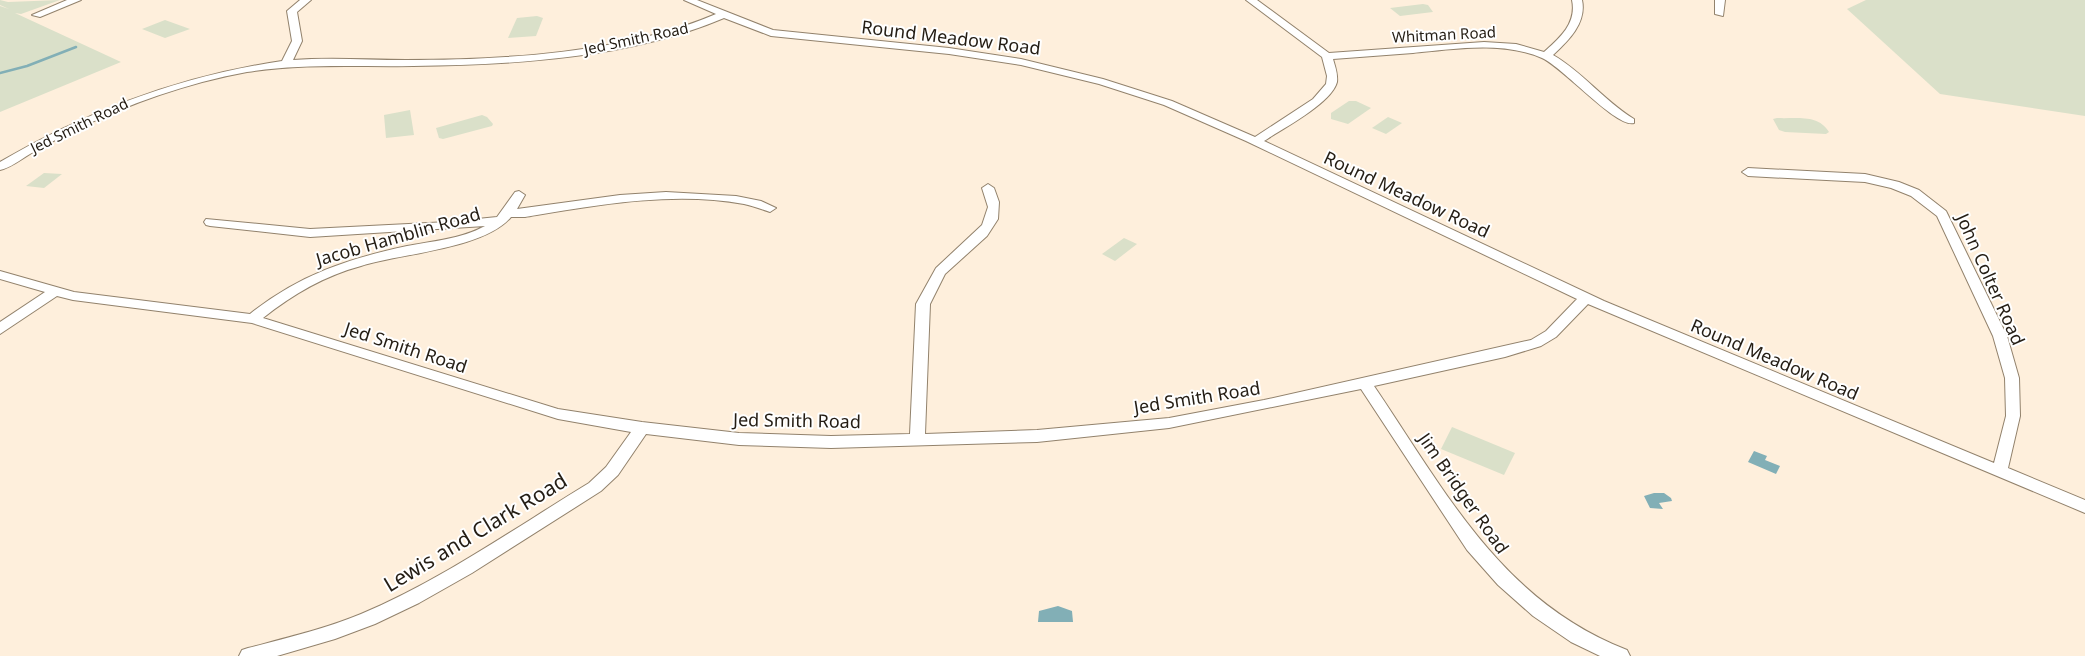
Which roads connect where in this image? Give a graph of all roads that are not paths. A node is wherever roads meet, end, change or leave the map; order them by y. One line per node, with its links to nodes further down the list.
1 (76, 0): 9 (street)
2 (306, 0): 12 (street)
3 (689, 0): 7 (street, Round Meadow Road)
4 (1252, 0): 10 (street)
5 (1577, 0): 11 (street)
6 (1720, 0): 8 (street)
7 (722, 14): 12 (street, Jed Smith Road); 14 (street, Round Meadow Road)
8 (1720, 14)
9 (37, 15)
10 (1327, 56): 11 (street, Whitman Road); 14 (street)
11 (1546, 56): 13 (street, Whitman Road)
12 (286, 64): 15 (street, Jed Smith Road)
13 (1630, 121)
14 (1256, 142): 24 (street, Round Meadow Road)
15 (0, 167)
16 (1748, 172): 30 (street, John Colter Road)
17 (988, 188): 29 (street)
18 (519, 195): 20 (street)
19 (770, 208): 20 (street)
20 (506, 217): 21 (street); 25 (street, Jacob Hamblin Road)
21 (210, 222)
22 (0, 275): 23 (street, Jed Smith Road)
23 (54, 292): 25 (street, Jed Smith Road); 26 (street)
24 (1586, 298): 27 (street, Jed Smith Road); 30 (street, Round Meadow Road)
25 (253, 319): 28 (street, Jed Smith Road)
26 (0, 329)
27 (1364, 384): 29 (street, Jed Smith Road); 33 (street, Jim Bridger Road)
28 (642, 428): 29 (street, Jed Smith Road); 32 (street, Lewis and Clark Road)
29 (917, 438)
30 (2000, 471): 31 (street, Round Meadow Road)
31 (2085, 507)
32 (248, 656)
33 (1621, 656)

